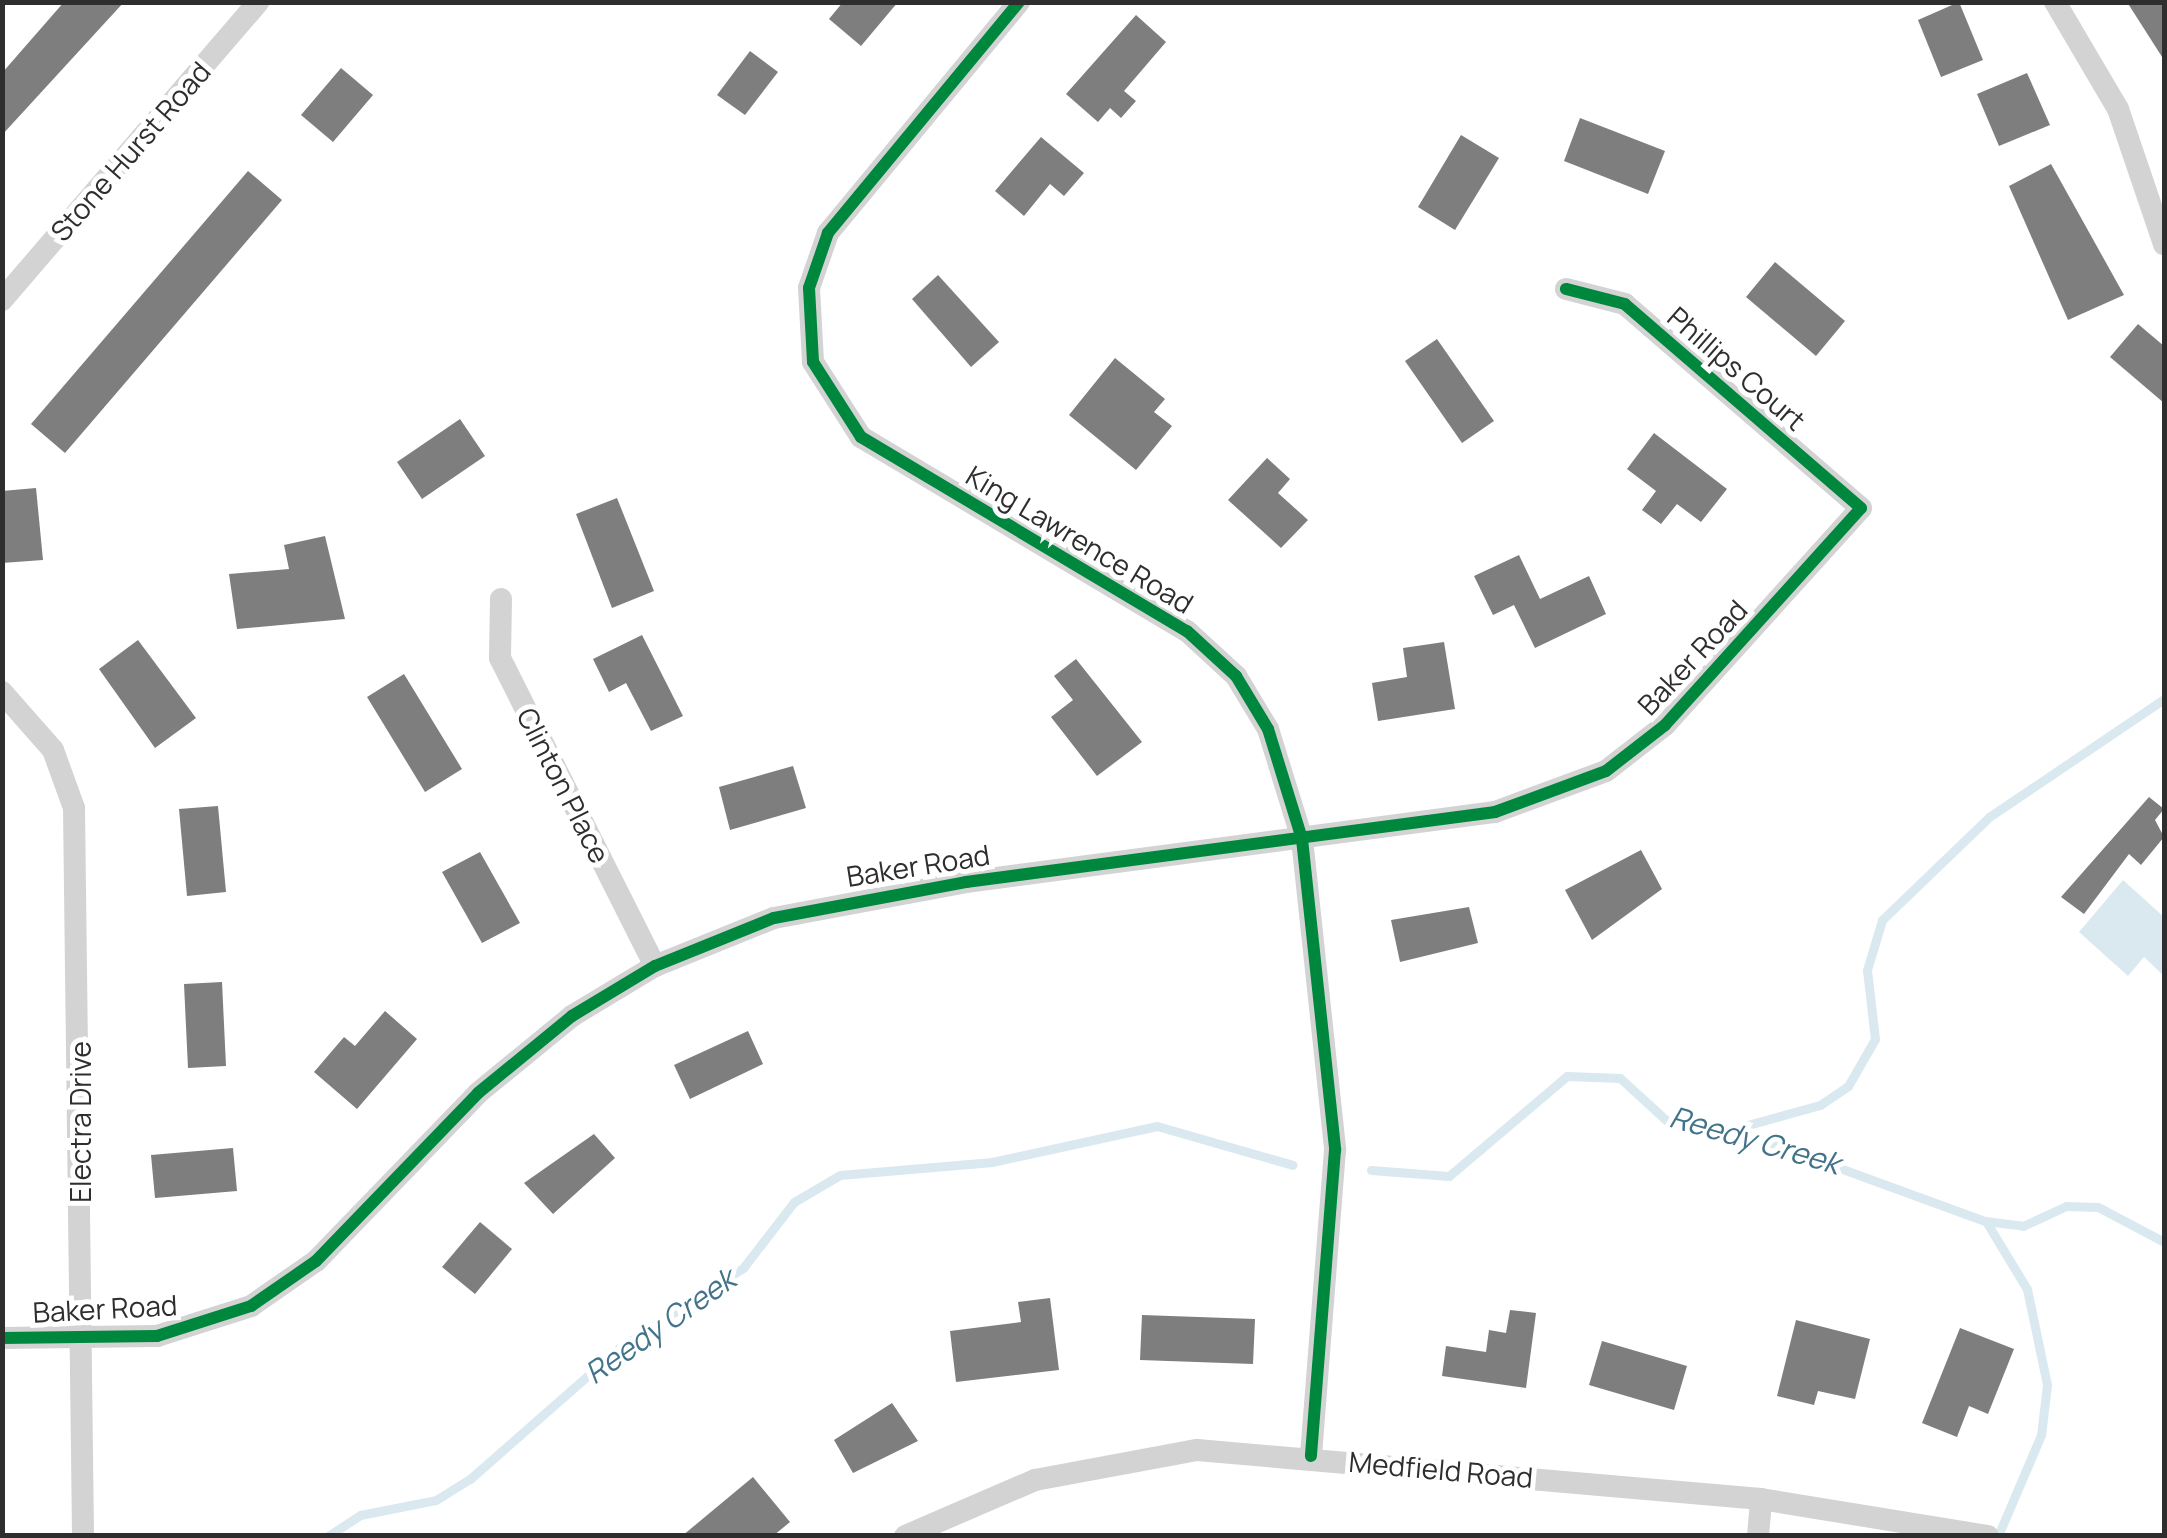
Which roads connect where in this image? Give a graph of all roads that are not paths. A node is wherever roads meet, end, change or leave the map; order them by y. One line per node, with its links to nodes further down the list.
1 (258, 2): 6 (street, Stone Hurst Road)
2 (1020, 2): 10 (street, King Lawrence Road)
3 (2055, 2): 4 (street)
4 (2164, 244)
5 (1566, 289): 7 (street, Phillips Court)
6 (2, 300)
7 (1861, 508): 10 (street, Baker Road)
8 (500, 599): 11 (street, Clinton Place)
9 (2, 692): 12 (street, Electra Drive)
10 (1302, 840): 11 (street, Baker Road); 14 (street, King Lawrence Road)
11 (654, 966): 12 (street, Baker Road)
12 (81, 1337): 13 (street, Baker Road); 16 (street, Electra Drive)
13 (2, 1338)
14 (1311, 1456): 15 (street, Medfield Road); 17 (street, Medfield Road)
15 (1762, 1500): 18 (street); 19 (street, Medfield Road)
16 (82, 1536)
17 (905, 1536)
18 (1758, 1536)
19 (1988, 1536)

